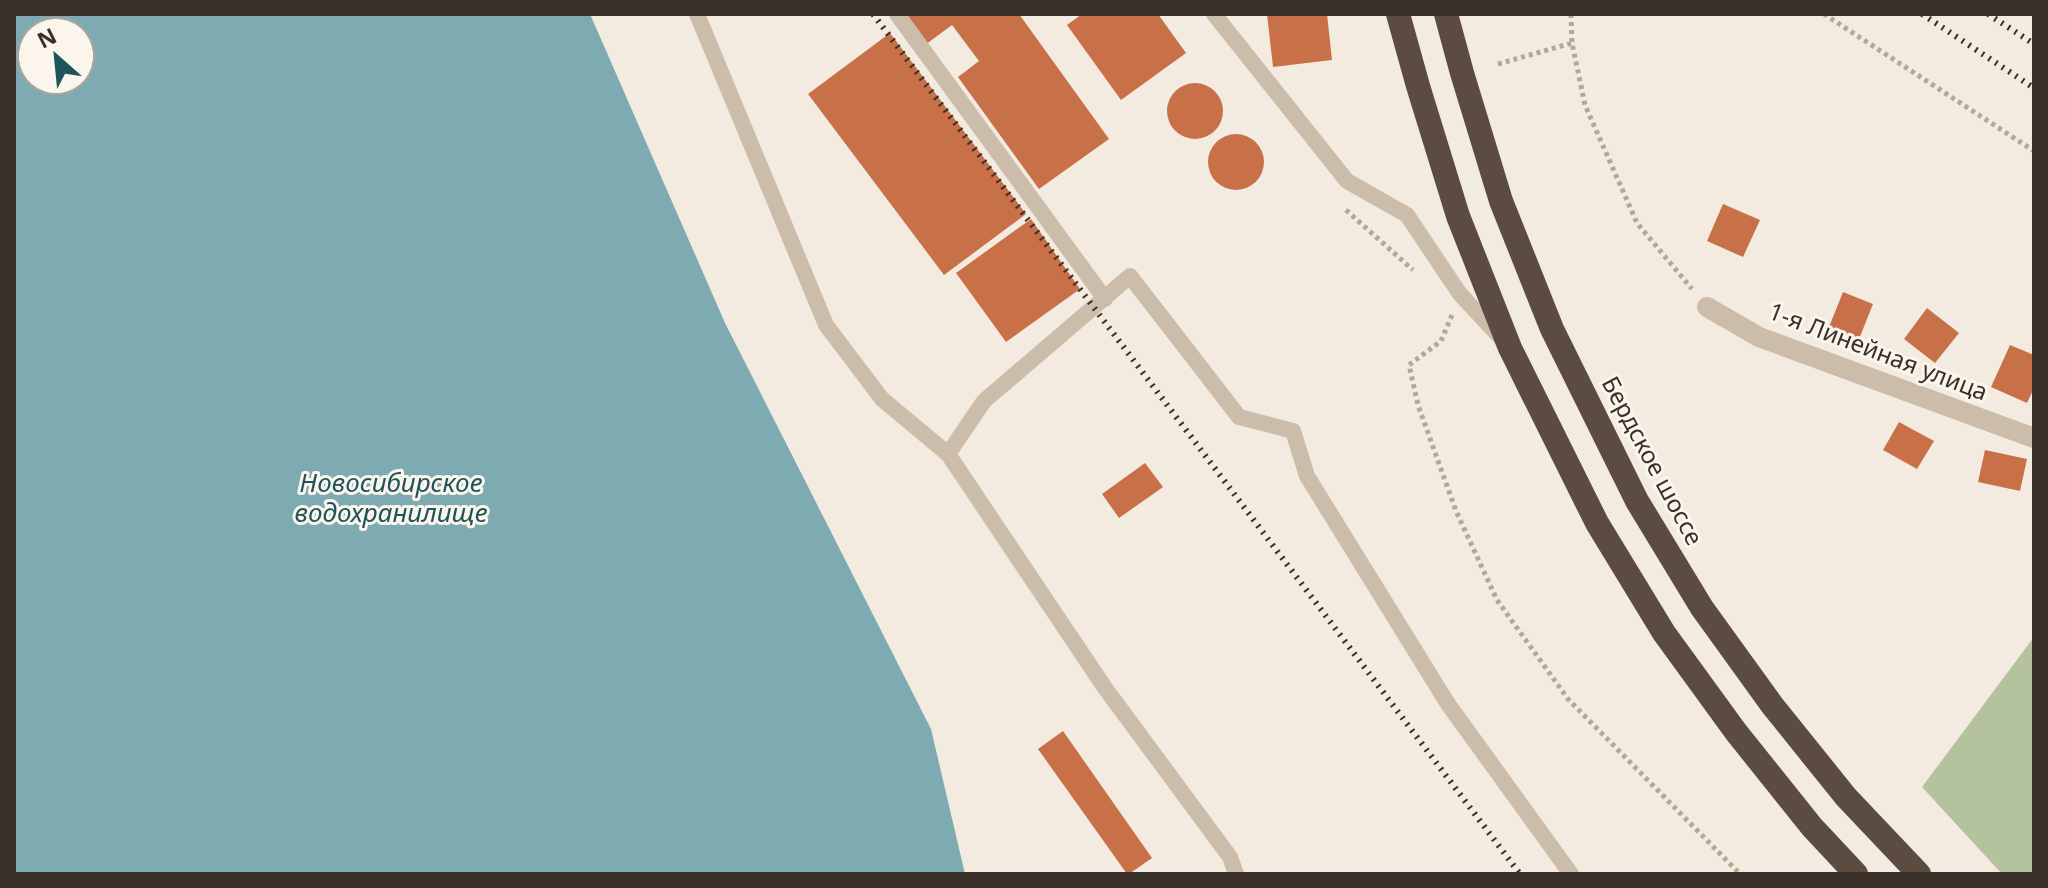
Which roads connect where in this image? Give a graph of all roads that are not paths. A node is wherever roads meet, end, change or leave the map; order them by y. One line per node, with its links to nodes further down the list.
1 (697, 14): 10 (lane)
2 (897, 14): 6 (lane)
3 (1214, 14): 8 (lane)
4 (1398, 14): 8 (highway)
5 (1446, 14): 14 (highway, Бердское шоссе)
6 (1105, 299): 10 (lane); 12 (lane)
7 (1707, 307): 9 (street, 1-я Линейная улица)
8 (1510, 348): 13 (highway)
9 (2034, 438)
10 (948, 454): 11 (lane)
11 (1236, 874)
12 (1571, 874)
13 (1856, 874)
14 (1919, 874)

